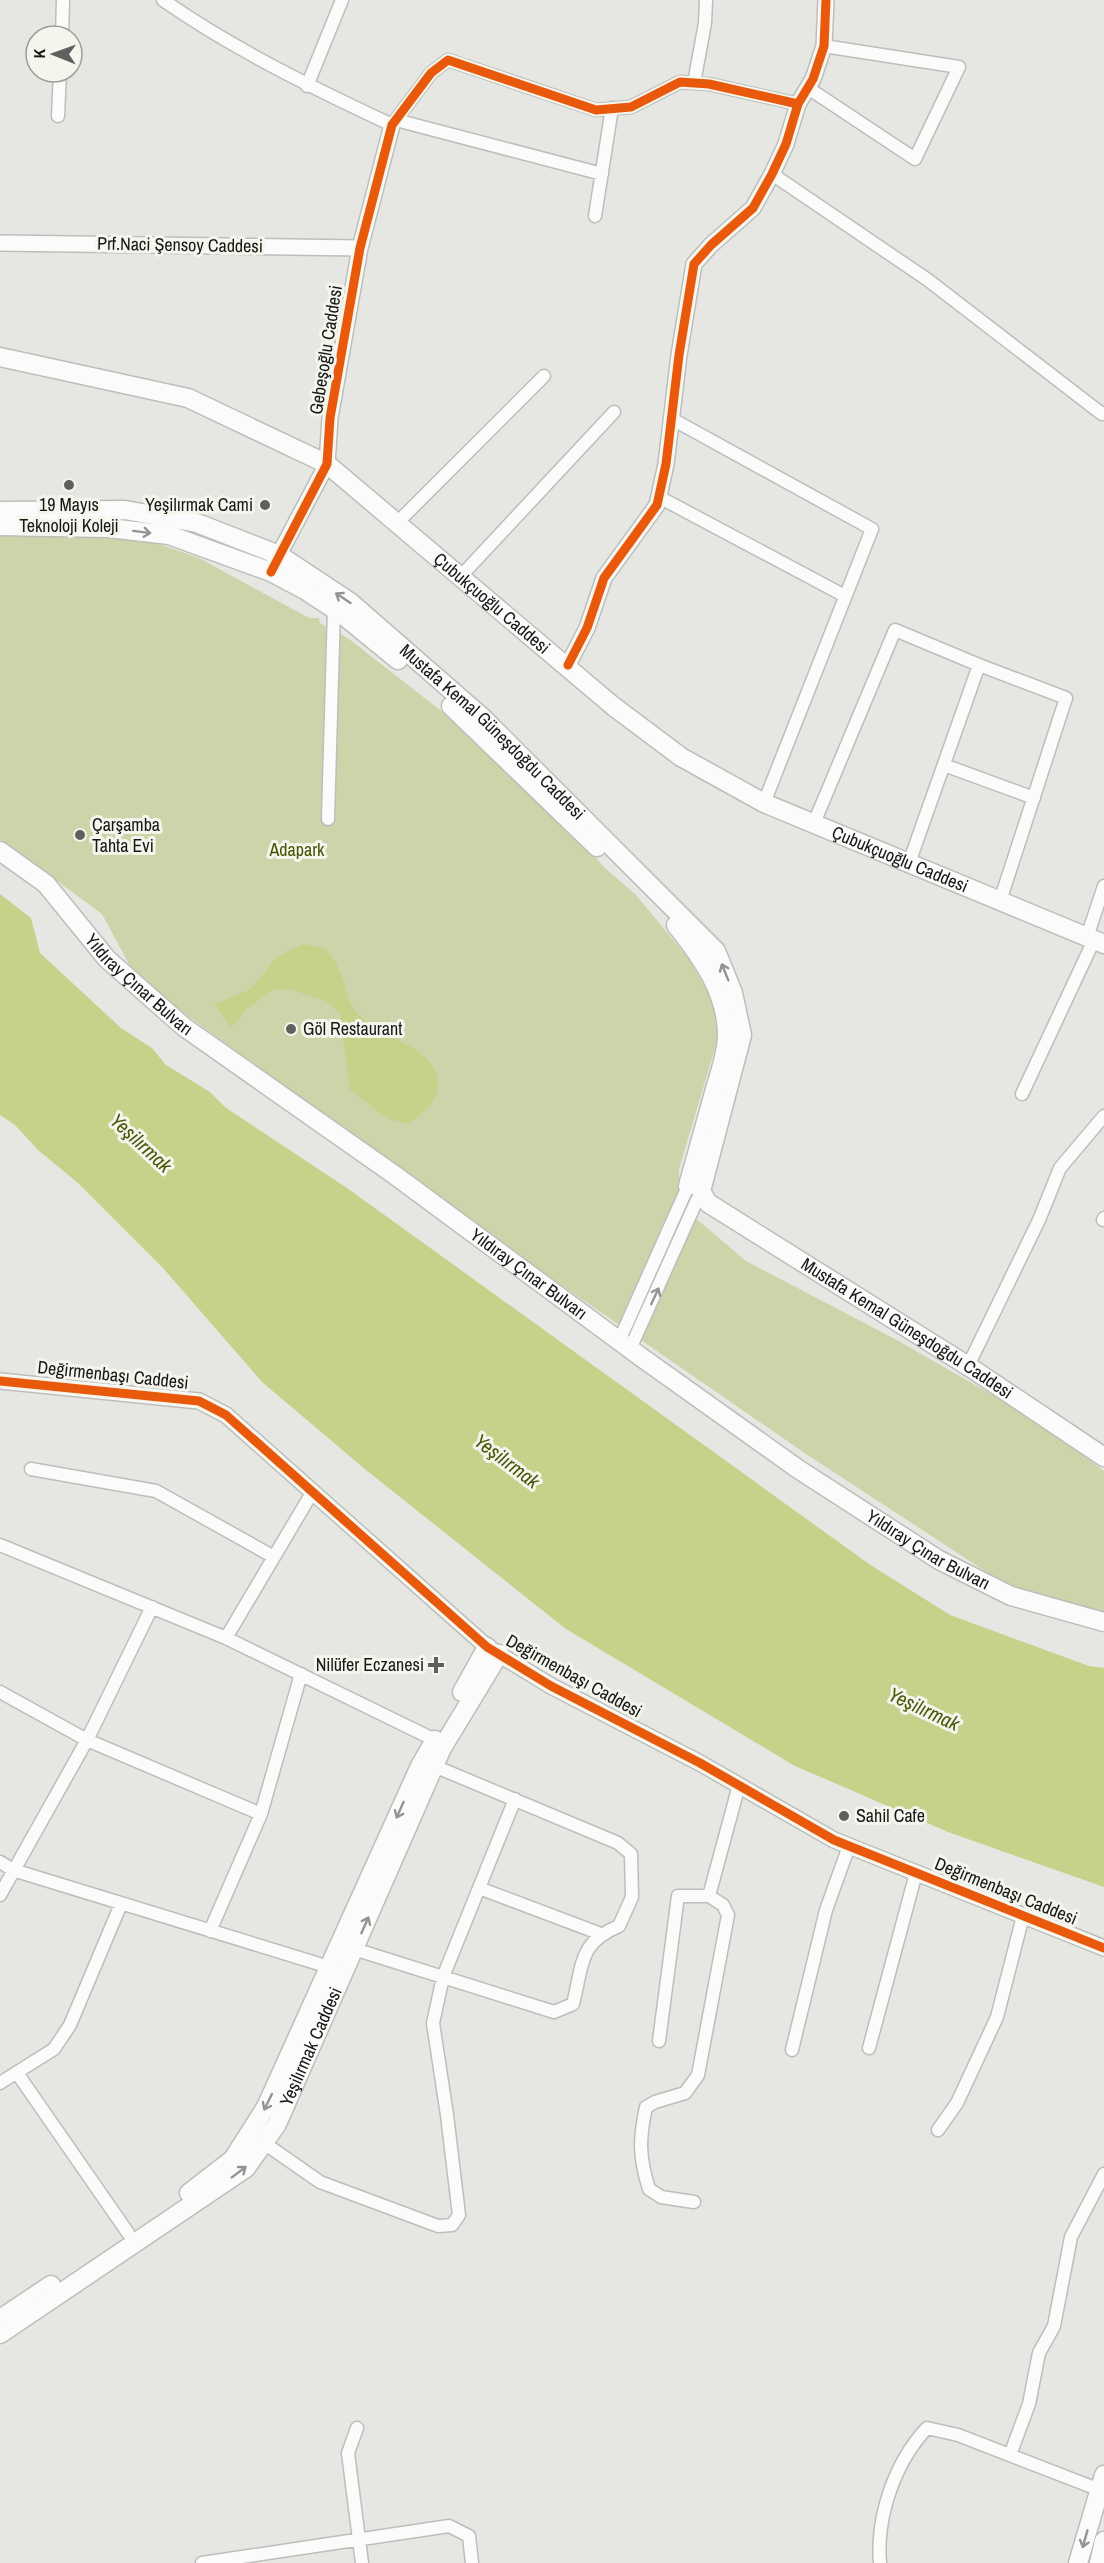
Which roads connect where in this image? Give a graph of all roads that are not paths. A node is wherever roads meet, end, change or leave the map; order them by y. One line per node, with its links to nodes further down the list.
1 (63, 0): 6 (street)
2 (163, 0): 10 (street)
3 (342, 0): 10 (street)
4 (706, 0): 8 (street)
5 (826, 0): 7 (street)
6 (62, 24)
7 (824, 46): 11 (street); 11 (street)
8 (694, 83): 12 (street); 13 (street)
9 (59, 84): 14 (street)
10 (308, 86): 15 (street)
11 (808, 88): 12 (street)
12 (798, 104): 17 (street)
13 (612, 108): 15 (street); 16 (street)
14 (58, 116)
15 (394, 123): 16 (street); 20 (street, Gebeşoğlu Caddesi)
16 (602, 174): 18 (street)
17 (772, 174): 24 (street); 25 (street)
18 (595, 216)
19 (0, 243): 20 (street, Prf.Naci Şensoy Caddesi)
20 (360, 248): 26 (street, Gebeşoğlu Caddesi)
21 (0, 357): 26 (main road, Çubukçuoğlu Caddesi)
22 (544, 376): 29 (street)
23 (614, 412): 33 (street)
24 (1104, 413)
25 (672, 419): 27 (street); 34 (street)
26 (327, 464): 29 (main road, Çubukçuoğlu Caddesi); 31 (street, Gebeşoğlu Caddesi)
27 (659, 497): 34 (street); 36 (street)
28 (0, 511): 31 (main road, Mustafa Kemal Güneşdoğdu Caddesi)
29 (397, 523): 33 (main road, Çubukçuoğlu Caddesi)
30 (0, 526): 32 (main road, Mustafa Kemal Güneşdoğdu Caddesi, one-way to 32)
31 (279, 555): 32 (street, Gebeşoğlu Caddesi); 38 (main road, Mustafa Kemal Güneşdoğdu Caddesi, one-way to 31)
32 (271, 572): 35 (main road, Mustafa Kemal Güneşdoğdu Caddesi)
33 (461, 576): 36 (main road, Çubukçuoğlu Caddesi)
34 (845, 596): 41 (street)
35 (334, 609): 38 (main road, Mustafa Kemal Güneşdoğdu Caddesi); 42 (street)
36 (568, 665): 41 (main road, Çubukçuoğlu Caddesi)
37 (979, 665): 39 (street); 40 (street); 43 (street)
38 (494, 738): 51 (main road)
39 (944, 765): 40 (street); 45 (street)
40 (1034, 798): 47 (street)
41 (764, 802): 43 (main road, Çubukçuoğlu Caddesi)
42 (328, 819)
43 (814, 823): 45 (main road, Çubukçuoğlu Caddesi)
44 (0, 851): 52 (main road, Yıldıray Çınar Bulvarı)
45 (909, 863): 47 (main road, Çubukçuoğlu Caddesi)
46 (1104, 886): 48 (street)
47 (1000, 901): 48 (main road, Çubukçuoğlu Caddesi)
48 (1095, 940): 49 (street)
49 (1022, 1094)
50 (1104, 1116): 53 (street)
51 (695, 1195): 52 (street); 53 (main road, Mustafa Kemal Güneşdoğdu Caddesi)
52 (625, 1345): 61 (main road, Yıldıray Çınar Bulvarı)
53 (968, 1366): 55 (main road, Mustafa Kemal Güneşdoğdu Caddesi)
54 (0, 1381): 57 (street, Değirmenbaşı Caddesi)
55 (1104, 1457)
56 (31, 1469): 59 (street)
57 (313, 1491): 59 (street); 63 (street, Değirmenbaşı Caddesi)
58 (0, 1545): 60 (street)
59 (274, 1557): 62 (street)
60 (152, 1607): 62 (street); 66 (street)
61 (1104, 1622)
62 (226, 1638): 64 (street)
63 (493, 1650): 67 (main road, Yeşilırmak Caddesi); 68 (main road, Yeşilırmak Caddesi); 69 (street, Değirmenbaşı Caddesi)
64 (301, 1674): 67 (street); 71 (street)
65 (0, 1692): 66 (street)
66 (87, 1740): 71 (street); 74 (street)
67 (435, 1740): 85 (main road, Yeşilırmak Caddesi, one-way to 85)
68 (435, 1766): 70 (street); 84 (main road, Yeşilırmak Caddesi, one-way to 68)
69 (739, 1785): 72 (street, Değirmenbaşı Caddesi); 78 (street)
70 (515, 1799): 76 (street); 82 (street)
71 (261, 1814): 81 (street)
72 (849, 1846): 75 (street, Değirmenbaşı Caddesi); 89 (street)
73 (0, 1862): 74 (street)
74 (13, 1870): 77 (street); 79 (street)
75 (916, 1873): 80 (street, Değirmenbaşı Caddesi); 88 (street)
76 (479, 1888): 82 (street); 86 (street)
77 (0, 1895)
78 (709, 1896): 87 (street); 95 (street)
79 (121, 1904): 81 (street); 90 (street)
80 (1023, 1916): 83 (street, Değirmenbaşı Caddesi); 92 (street)
81 (210, 1931): 85 (street)
82 (601, 1934): 86 (street)
83 (1104, 1948)
84 (354, 1949): 86 (street); 93 (main road, Yeşilırmak Caddesi)
85 (329, 1967): 96 (main road, Yeşilırmak Caddesi, one-way to 96)
86 (443, 1977): 93 (street)
87 (659, 2041)
88 (869, 2048)
89 (792, 2050)
90 (17, 2073): 91 (street); 96 (street)
91 (0, 2083)
92 (938, 2130)
93 (264, 2143): 98 (main road, Yeşilırmak Caddesi, one-way to 93)
94 (1104, 2174): 100 (street)
95 (694, 2202)
96 (128, 2234): 97 (main road, Yeşilırmak Caddesi)
97 (0, 2319)
98 (0, 2334)
99 (357, 2428): 102 (street)
100 (1010, 2455): 101 (street); 108 (street)
101 (1102, 2483): 109 (main road, one-way to 109)
102 (359, 2540): 104 (street); 106 (street); 107 (street)
103 (1104, 2541): 110 (main road)
104 (230, 2561): 105 (street)
105 (202, 2563)
106 (362, 2563)
107 (472, 2563)
108 (880, 2563)
109 (1078, 2563)
110 (1099, 2563)

